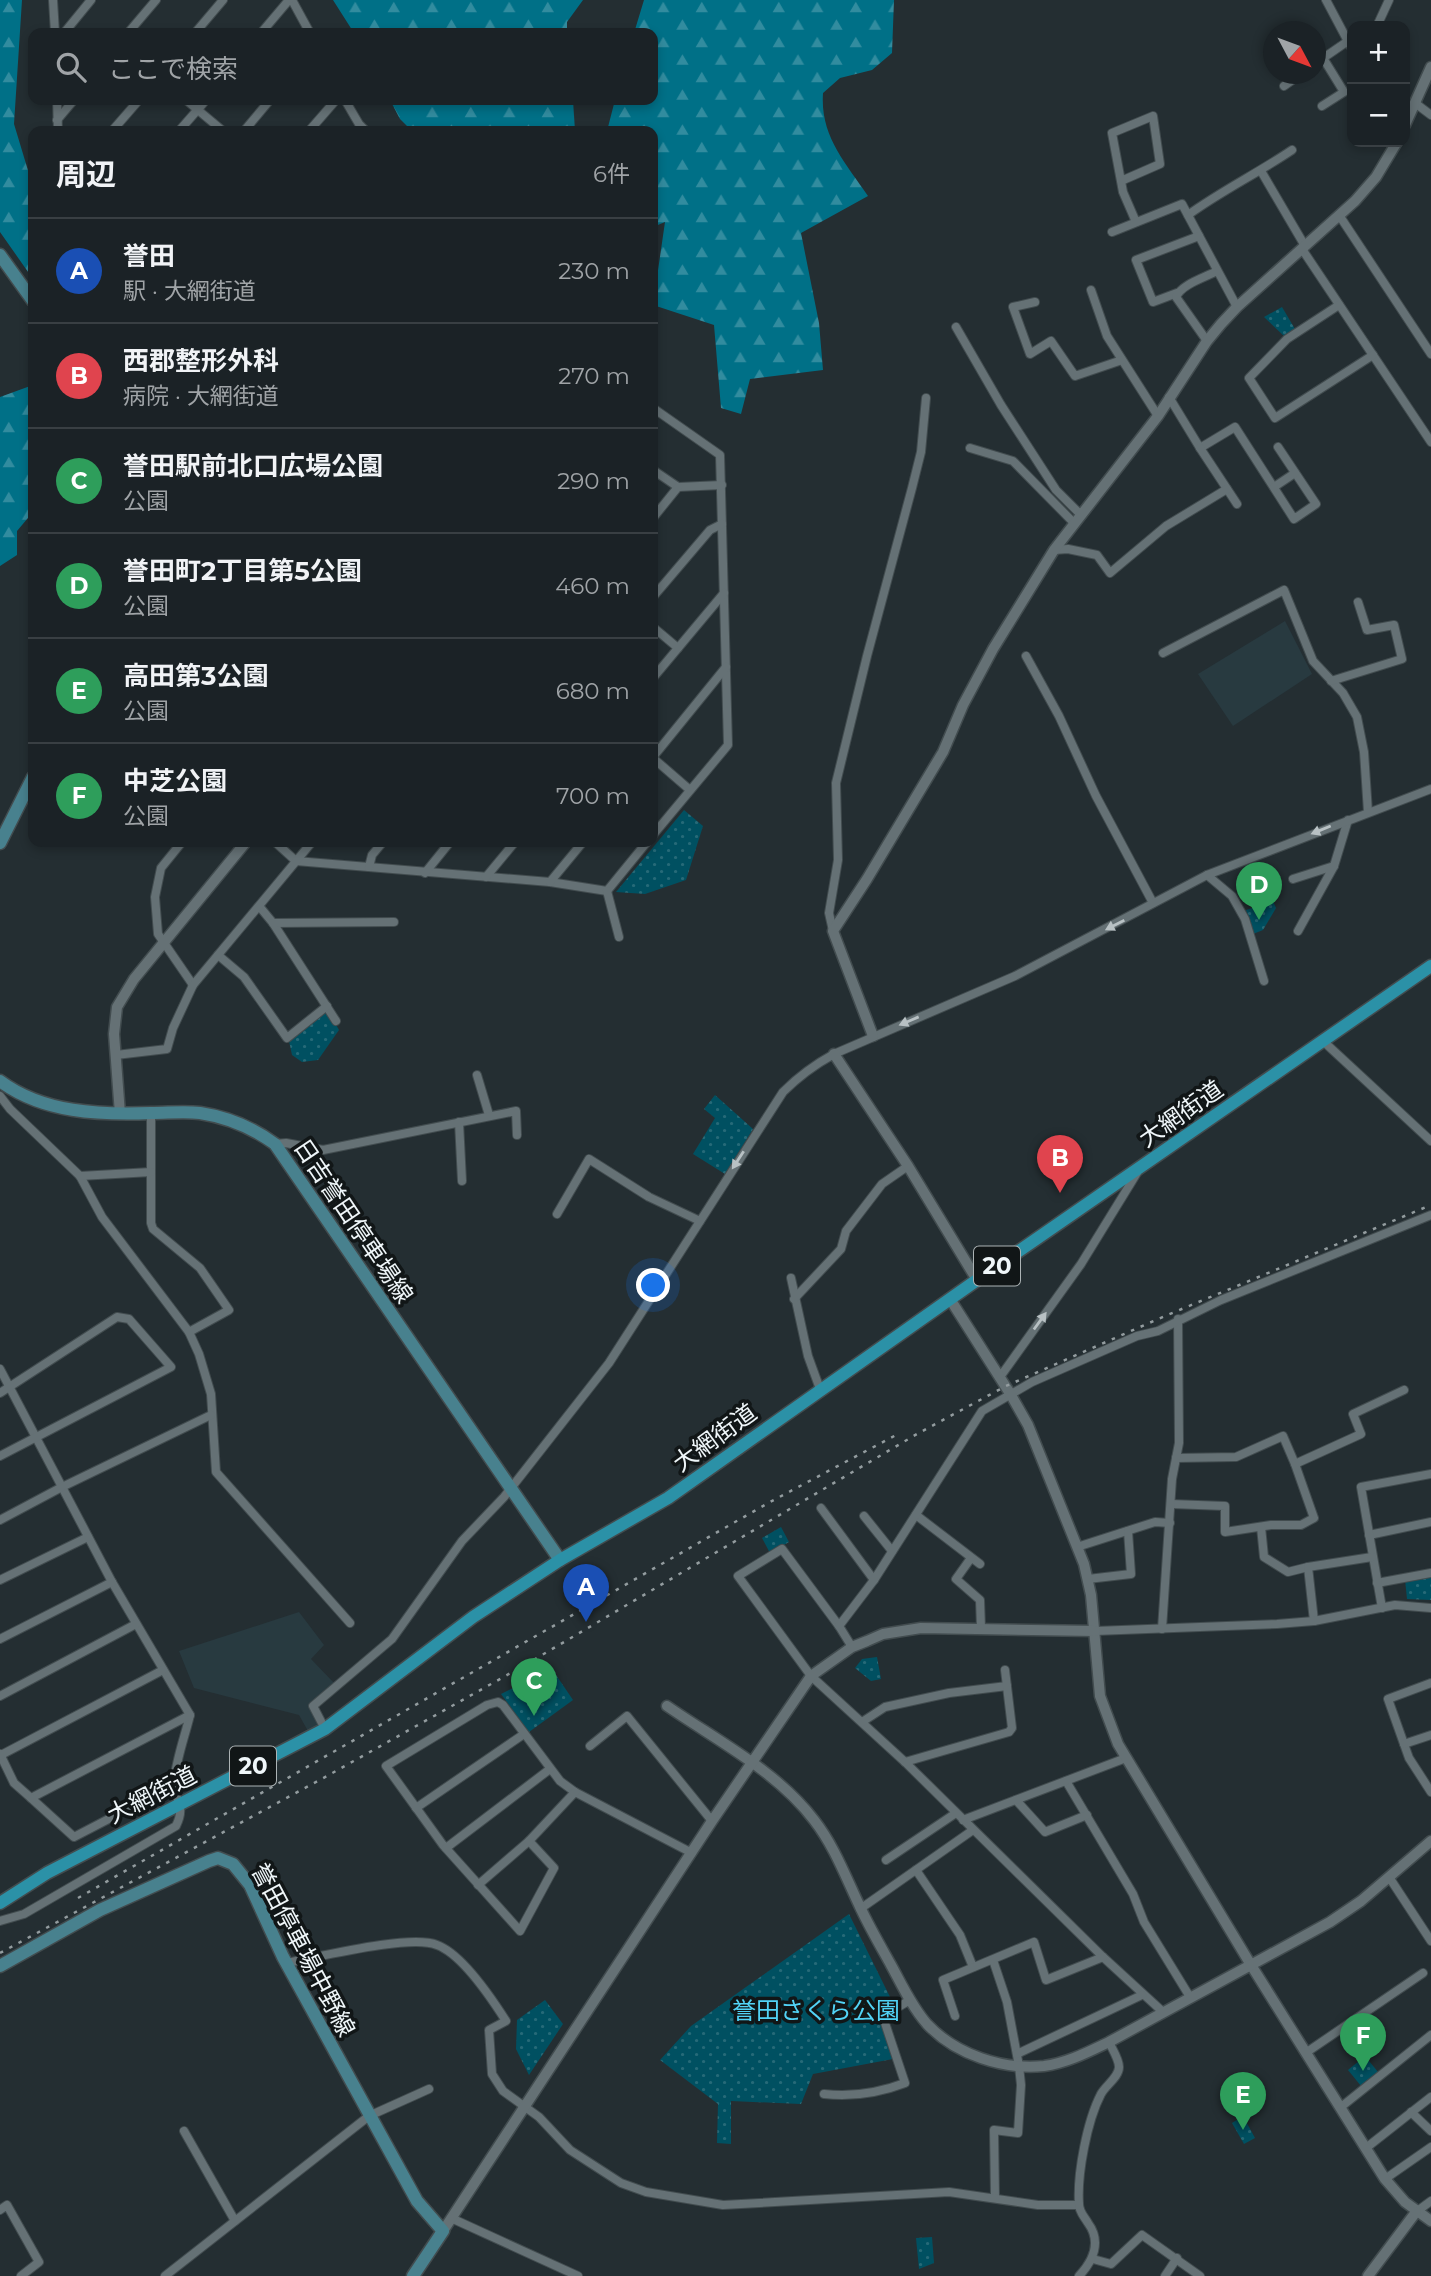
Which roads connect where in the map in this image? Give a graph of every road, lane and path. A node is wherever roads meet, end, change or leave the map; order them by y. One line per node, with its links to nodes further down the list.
1 (53, 0): 9 (street)
2 (91, 0): 10 (street)
3 (156, 0): 11 (street)
4 (223, 0): 12 (street)
5 (290, 0): 13 (street); 14 (street)
6 (1326, 0): 15 (street)
7 (1389, 0): 8 (street)
8 (1379, 21)
9 (55, 28)
10 (68, 28)
11 (132, 28)
12 (199, 28)
13 (265, 28)
14 (307, 28)
15 (1347, 39)
16 (1347, 47): 17 (street)
17 (1326, 57)
18 (1431, 67): 22 (street)
19 (1326, 70): 31 (street)
20 (1287, 84): 21 (street)
21 (1284, 86)
22 (1415, 103): 33 (street); 34 (street)
23 (57, 105): 35 (street)
24 (70, 105): 35 (street)
25 (135, 105): 37 (street)
26 (193, 105): 32 (street)
27 (201, 105): 32 (street)
28 (266, 105): 40 (street)
29 (332, 105): 41 (street)
30 (348, 105): 42 (street)
31 (1322, 106)
32 (198, 109): 38 (street); 39 (street)
33 (1410, 114)
34 (1431, 115)
35 (57, 120): 36 (street)
36 (58, 126)
37 (116, 126)
38 (183, 126)
39 (217, 126)
40 (248, 126)
41 (314, 126)
42 (361, 126)
43 (1394, 147): 48 (street)
44 (1292, 150): 45 (street)
45 (1261, 171): 47 (street); 52 (street)
46 (1121, 181): 46 (street); 49 (street)
47 (1188, 215): 49 (street); 51 (street)
48 (1339, 215): 52 (street); 63 (street)
49 (1136, 222): 50 (street)
50 (1112, 232)
51 (1199, 236): 54 (street); 56 (street)
52 (1303, 247): 59 (street); 60 (street)
53 (0, 255): 57 (main road)
54 (1217, 271): 56 (street); 60 (street)
55 (1091, 290): 65 (street)
56 (1177, 293): 62 (street)
57 (28, 294)
58 (1035, 302): 65 (street)
59 (1339, 305): 64 (street); 64 (street)
60 (1237, 307): 62 (street)
61 (956, 327): 82 (street)
62 (1207, 341): 66 (street)
63 (1431, 354)
64 (1373, 355): 70 (street)
65 (1122, 360): 69 (street)
66 (1169, 397): 69 (street); 73 (street)
67 (926, 398): 126 (street)
68 (658, 412): 76 (street)
69 (1158, 416): 82 (street)
70 (1431, 442)
71 (1278, 447): 75 (street)
72 (970, 448): 82 (street)
73 (1200, 448): 78 (street); 79 (street)
74 (658, 473): 77 (street)
75 (1295, 473): 78 (street); 78 (street)
76 (722, 485): 77 (street); 83 (street)
77 (678, 487): 81 (street)
78 (1274, 487)
79 (1227, 489): 80 (street); 84 (street)
80 (1237, 504)
81 (658, 512)
82 (1077, 518): 84 (street)
83 (722, 524): 85 (street); 86 (street)
84 (1054, 550): 126 (street)
85 (658, 591)
86 (724, 593): 89 (street); 92 (street)
87 (1358, 602): 94 (street)
88 (658, 631): 89 (street)
89 (678, 648): 93 (street)
90 (1163, 653): 94 (street)
91 (1026, 656): 122 (street)
92 (726, 667): 95 (street); 99 (street)
93 (658, 672)
94 (1331, 681): 100 (street)
95 (658, 751)
96 (658, 761): 99 (street)
97 (28, 787): 103 (main road)
98 (1431, 789): 100 (street)
99 (690, 790): 102 (street)
100 (1368, 811): 101 (street)
101 (1348, 820): 114 (street); 117 (street, one-way to 117)
102 (658, 829)
103 (1, 839)
104 (178, 847): 129 (street)
105 (242, 847): 129 (street)
106 (281, 847): 113 (street)
107 (308, 847): 113 (street)
108 (379, 847): 115 (street)
109 (446, 847): 116 (street)
110 (510, 847): 118 (street)
111 (579, 847): 120 (street)
112 (643, 847): 121 (street)
113 (296, 861): 115 (street); 123 (street)
114 (1334, 866): 119 (street); 127 (street)
115 (369, 867): 116 (street)
116 (425, 873): 118 (street)
117 (1207, 875): 122 (street); 132 (street)
118 (486, 877): 120 (street)
119 (1293, 879)
120 (550, 881): 121 (street)
121 (607, 891): 128 (street)
122 (1153, 903): 136 (street, one-way to 136)
123 (259, 906): 125 (street); 130 (street)
124 (394, 922): 125 (street)
125 (273, 923): 134 (street)
126 (832, 931): 136 (street)
127 (1298, 931)
128 (619, 937)
129 (164, 941): 133 (street); 139 (street)
130 (218, 955): 133 (street); 134 (street)
131 (1431, 966): 137 (main road, 大網街道 / 20)
132 (1264, 981)
133 (193, 985): 139 (street)
134 (327, 1006): 135 (street)
135 (336, 1021)
136 (873, 1036): 138 (street)
137 (1323, 1041): 148 (street); 151 (main road, 大網街道 / 20)
138 (834, 1054): 150 (street); 157 (street, one-way to 157)
139 (116, 1055): 144 (street)
140 (477, 1074): 145 (street)
141 (0, 1081): 144 (main road, 日吉誉田停車場線)
142 (0, 1096): 153 (street)
143 (150, 1113): 144 (main road, 日吉誉田停車場線); 149 (main road, 日吉誉田停車場線); 152 (street)
144 (120, 1114)
145 (489, 1115): 146 (street); 147 (street)
146 (460, 1122): 149 (street); 154 (street)
147 (517, 1135)
148 (1431, 1141)
149 (275, 1144): 177 (main road, 日吉誉田停車場線)
150 (908, 1166): 159 (street); 160 (street)
151 (1139, 1170): 159 (main road, 大網街道 / 20); 165 (street, one-way to 151)
152 (151, 1172): 153 (street); 163 (street)
153 (80, 1176): 163 (street)
154 (462, 1181)
155 (557, 1214): 157 (street)
156 (1431, 1215): 162 (street)
157 (699, 1221): 177 (street)
158 (790, 1278): 160 (street)
159 (977, 1280): 161 (main road, 大網街道 / 20)
160 (794, 1299): 167 (street)
161 (950, 1299): 165 (street); 167 (main road, 大網街道 / 20)
162 (1178, 1319): 170 (street); 174 (street)
163 (189, 1332): 171 (street)
164 (0, 1369): 166 (street)
165 (1000, 1377): 170 (street)
166 (8, 1388): 169 (street); 172 (street); 172 (street)
167 (820, 1389): 194 (main road, 大網街道 / 20)
168 (1404, 1390): 175 (street)
169 (0, 1393)
170 (1012, 1395): 181 (street); 190 (street)
171 (211, 1415): 178 (street); 206 (street)
172 (35, 1438): 173 (street); 178 (street)
173 (0, 1457)
174 (1176, 1458): 175 (street); 179 (street)
175 (1295, 1464): 186 (street)
176 (1431, 1474): 188 (street)
177 (511, 1486): 194 (main road, 日吉誉田停車場線); 223 (street)
178 (62, 1487): 183 (street); 189 (street)
179 (1171, 1504): 185 (street); 186 (street)
180 (821, 1508): 200 (street)
181 (916, 1515): 191 (street); 193 (street)
182 (864, 1516): 191 (street)
183 (0, 1520)
184 (1431, 1522): 188 (street)
185 (1170, 1523): 187 (street); 210 (street)
186 (1261, 1527): 196 (street)
187 (1128, 1531): 190 (street); 198 (street)
188 (1369, 1535): 192 (street)
189 (88, 1537): 199 (street); 201 (street)
190 (1077, 1547): 198 (street)
191 (892, 1551): 200 (street)
192 (1372, 1557): 196 (street); 202 (street)
193 (971, 1558): 195 (street); 209 (street)
194 (560, 1560): 223 (main road, 大網街道 / 20)
195 (980, 1564)
196 (1308, 1567): 205 (street)
197 (1431, 1573): 202 (street)
198 (1088, 1579): 211 (street)
199 (0, 1580)
200 (874, 1580): 208 (street)
201 (112, 1581): 207 (street); 212 (street)
202 (1377, 1583): 203 (street)
203 (1382, 1608): 204 (street); 205 (street)
204 (1431, 1608)
205 (1314, 1621): 210 (street)
206 (350, 1623)
207 (136, 1624): 214 (street); 219 (street)
208 (839, 1626): 213 (street); 216 (street)
209 (981, 1628): 211 (street); 213 (street)
210 (1162, 1629): 211 (street)
211 (1095, 1631): 229 (street)
212 (0, 1639)
213 (852, 1647): 216 (street)
214 (163, 1670): 221 (street); 228 (street)
215 (1005, 1670): 218 (street)
216 (811, 1676): 222 (street); 231 (street)
217 (1431, 1683): 226 (street)
218 (1007, 1686): 222 (street); 230 (street)
219 (0, 1696)
220 (667, 1706): 231 (street)
221 (190, 1715): 234 (street); 237 (street)
222 (862, 1722): 230 (street)
223 (325, 1729): 239 (main road, 大網街道 / 20)
224 (524, 1734): 232 (street); 240 (street); 240 (street)
225 (1431, 1735): 226 (street)
226 (1404, 1744): 236 (street)
227 (590, 1746): 244 (street)
228 (0, 1755): 237 (street)
229 (1126, 1758): 233 (street); 261 (street)
230 (905, 1762): 241 (street)
231 (752, 1764): 244 (street); 255 (street)
232 (550, 1769): 235 (street); 248 (street)
233 (1066, 1781): 238 (street); 242 (street)
234 (174, 1785): 237 (street); 239 (street)
235 (575, 1792): 246 (street); 249 (street)
236 (1431, 1792)
237 (32, 1798)
238 (1016, 1800): 242 (street); 243 (street)
239 (181, 1804): 254 (main road, 大網街道 / 20); 256 (street)
240 (416, 1808): 248 (street)
241 (956, 1813): 243 (street); 250 (street)
242 (1087, 1815): 266 (street)
243 (963, 1820): 245 (street)
244 (712, 1821): 249 (street)
245 (973, 1830): 251 (street); 258 (street)
246 (529, 1841): 253 (street); 253 (street)
247 (1431, 1841): 252 (street)
248 (446, 1849): 253 (street)
249 (692, 1853): 277 (street)
250 (886, 1860)
251 (916, 1870): 255 (street); 263 (street)
252 (1389, 1877): 257 (street); 261 (street)
253 (478, 1885)
254 (0, 1903)
255 (860, 1909): 267 (street)
256 (0, 1921)
257 (1431, 1941)
258 (1102, 1957): 259 (street); 265 (street)
259 (993, 1960): 263 (street); 273 (street)
260 (286, 1963): 262 (main road, 誉田停車場中野線); 277 (street); 280 (main road, 誉田停車場中野線)
261 (1251, 1965): 266 (street); 272 (street)
262 (0, 1966)
263 (973, 1967): 269 (street)
264 (1423, 1973): 272 (street)
265 (1142, 1995): 268 (street); 273 (street)
266 (1190, 1997): 268 (street)
267 (910, 2000): 273 (street); 275 (street)
268 (1163, 2012): 271 (street)
269 (955, 2016)
270 (1431, 2035): 278 (street)
271 (1109, 2042): 273 (street); 288 (street)
272 (1307, 2052): 278 (street)
273 (1018, 2060): 286 (street)
274 (429, 2089): 280 (street)
275 (824, 2094)
276 (1431, 2097): 279 (street)
277 (527, 2106): 286 (street); 291 (street)
278 (1341, 2107): 284 (street)
279 (1411, 2112): 282 (street); 284 (street)
280 (369, 2116): 292 (street); 294 (main road, 誉田停車場中野線)
281 (184, 2131): 292 (street)
282 (1431, 2131)
283 (1431, 2147): 285 (street)
284 (1366, 2148): 285 (street)
285 (1385, 2179): 290 (street)
286 (995, 2198): 288 (street)
287 (1431, 2202): 290 (street)
288 (1079, 2205): 296 (street)
289 (0, 2210): 297 (street)
290 (1416, 2212): 293 (street); 304 (street)
291 (451, 2218): 294 (street); 300 (street)
292 (235, 2221): 298 (street)
293 (1431, 2221)
294 (443, 2231): 299 (main road)
295 (1177, 2258): 296 (street); 302 (street); 303 (street)
296 (1093, 2259): 301 (street)
297 (21, 2276)
298 (165, 2276)
299 (413, 2276)
300 (579, 2276)
301 (1079, 2276)
302 (1165, 2276)
303 (1200, 2276)
304 (1368, 2276)

